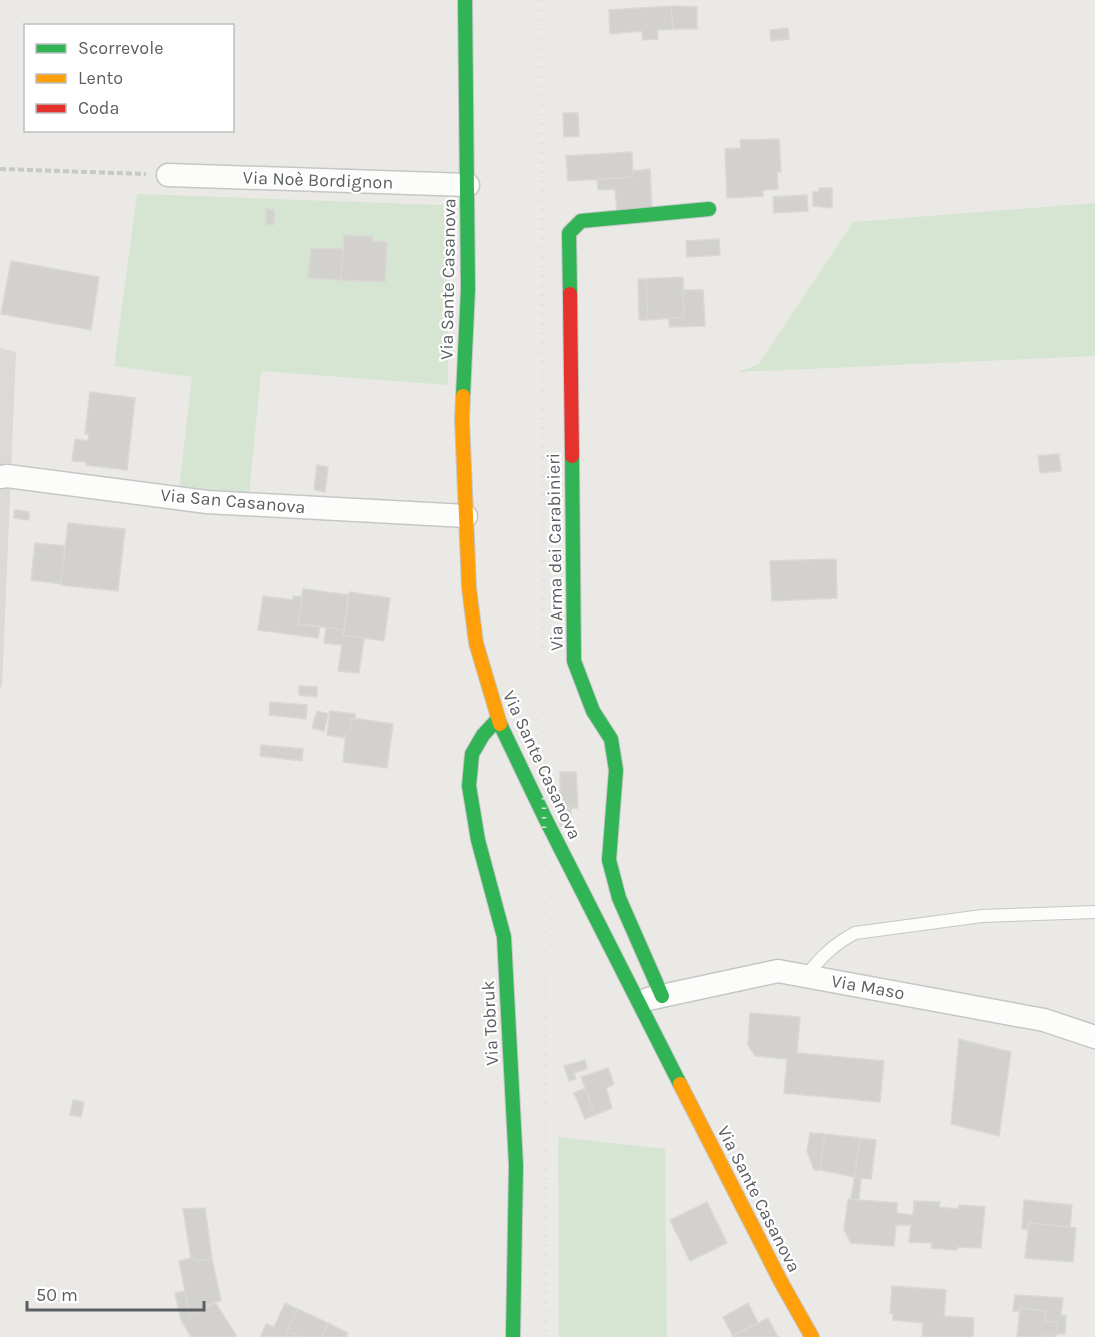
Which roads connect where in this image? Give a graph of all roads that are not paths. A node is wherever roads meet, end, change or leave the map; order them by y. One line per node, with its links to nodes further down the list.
1 (465, 0): 3 (street, Via Sante Casanova)
2 (168, 175): 3 (street, Via Noè Bordignon)
3 (468, 184): 6 (street, Via Sante Casanova)
4 (709, 209): 10 (street, Via Arma dei Carabinieri)
5 (0, 477): 6 (street, Via San Casanova)
6 (466, 516): 7 (street, Via Sante Casanova)
7 (498, 719): 11 (street, Via Sante Casanova); 13 (street, Via Tobruk)
8 (1095, 912): 9 (lane)
9 (806, 976): 10 (street, Via Maso); 12 (street, Via Maso)
10 (662, 996): 11 (street, Via Maso)
11 (639, 1001): 14 (street, Via Sante Casanova)
12 (1095, 1037)
13 (513, 1337)
14 (812, 1337)

